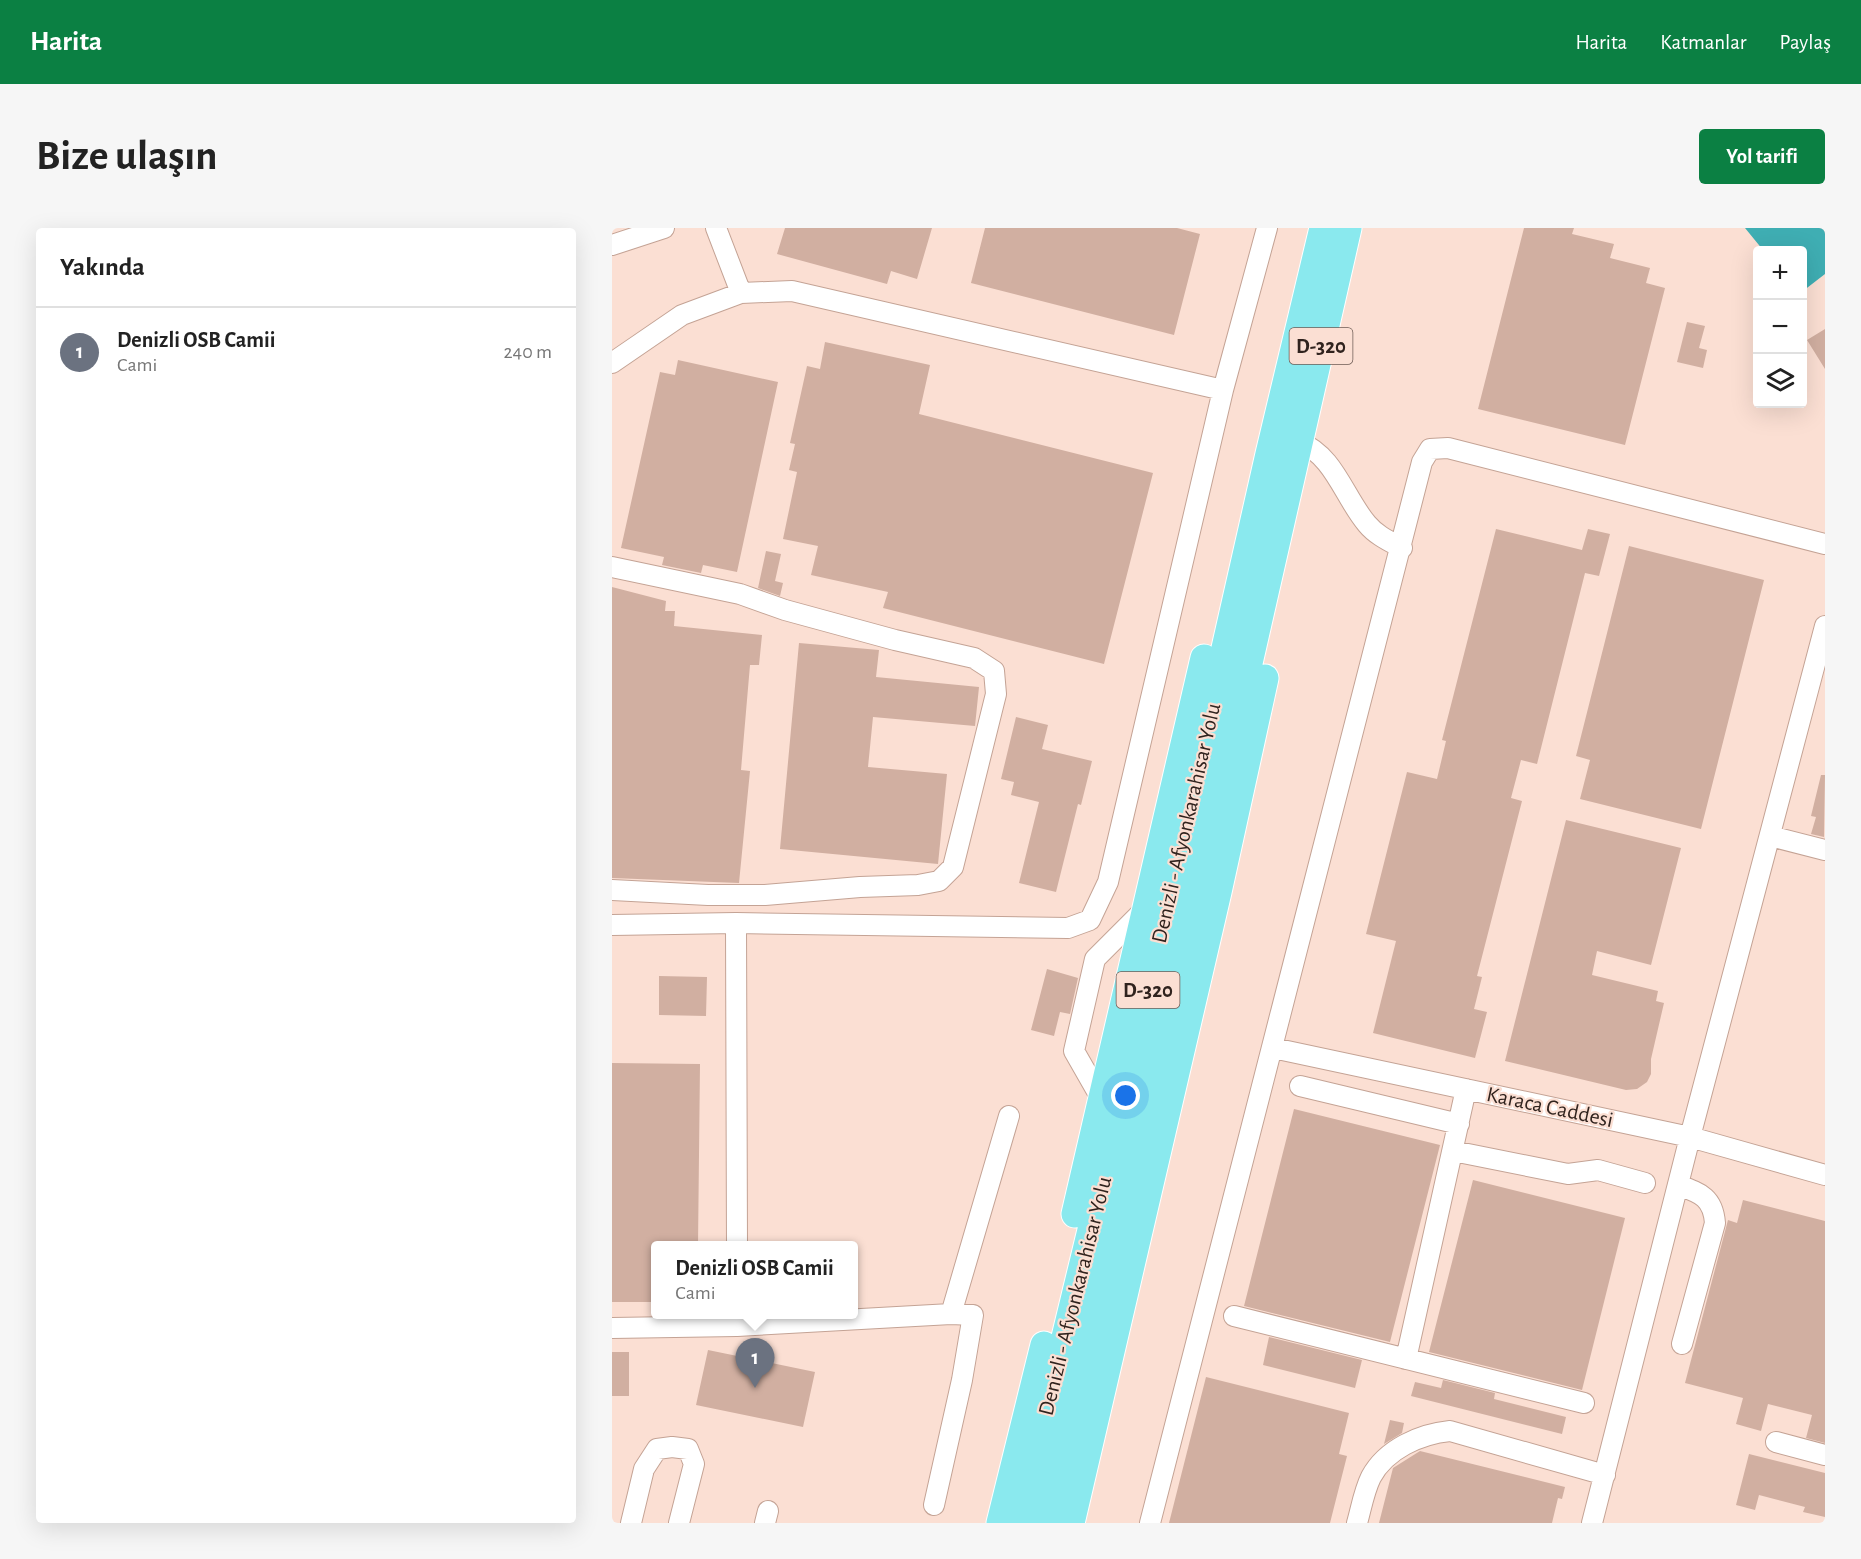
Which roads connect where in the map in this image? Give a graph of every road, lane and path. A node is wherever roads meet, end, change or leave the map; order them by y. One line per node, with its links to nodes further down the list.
1 (664, 228): 6 (street)
2 (716, 228): 7 (street)
3 (1266, 228): 9 (street)
4 (1323, 228): 11 (highway, Denizli - Afyonkarahisar Yolu / D-320)
5 (1348, 228): 10 (highway, D-320)
6 (612, 245)
7 (741, 293): 8 (street); 9 (street)
8 (612, 363)
9 (1223, 390): 22 (street)
10 (1297, 452): 13 (street); 53 (highway, D-320); 54 (highway)
11 (1269, 454): 20 (highway); 52 (highway, Denizli - Afyonkarahisar Yolu / D-320)
12 (1825, 544): 13 (street)
13 (1402, 548): 24 (street)
14 (612, 567): 19 (street)
15 (1825, 626): 16 (street)
16 (1770, 836): 17 (street); 30 (street)
17 (1825, 850)
18 (612, 890): 19 (street)
19 (776, 894): 22 (street)
20 (1147, 907): 27 (highway); 27 (street)
21 (736, 923): 22 (street); 23 (street); 35 (street)
22 (775, 923)
23 (612, 925)
24 (1273, 1048): 26 (street, Karaca Caddesi); 55 (street)
25 (1300, 1086): 29 (street)
26 (1467, 1089): 29 (street); 30 (street, Karaca Caddesi)
27 (1102, 1100): 51 (highway)
28 (1009, 1116): 36 (street)
29 (1459, 1124): 31 (street)
30 (1690, 1137): 32 (street, Karaca Caddesi); 34 (street)
31 (1453, 1151): 33 (street); 43 (street)
32 (1825, 1175)
33 (1645, 1183)
34 (1678, 1185): 42 (street); 47 (street)
35 (737, 1241)
36 (951, 1314): 38 (street); 48 (street)
37 (1234, 1316): 43 (street)
38 (858, 1317)
39 (773, 1319): 40 (street)
40 (737, 1320): 41 (street)
41 (612, 1328)
42 (1682, 1344)
43 (1406, 1359): 44 (street)
44 (1584, 1403)
45 (1776, 1442): 46 (street)
46 (1825, 1455)
47 (1605, 1475): 56 (street); 57 (street)
48 (934, 1505)
49 (631, 1523): 50 (street)
50 (679, 1523)
51 (1000, 1523)
52 (1020, 1523)
53 (1047, 1523)
54 (1071, 1523)
55 (1150, 1523)
56 (1357, 1523)
57 (1592, 1523)

